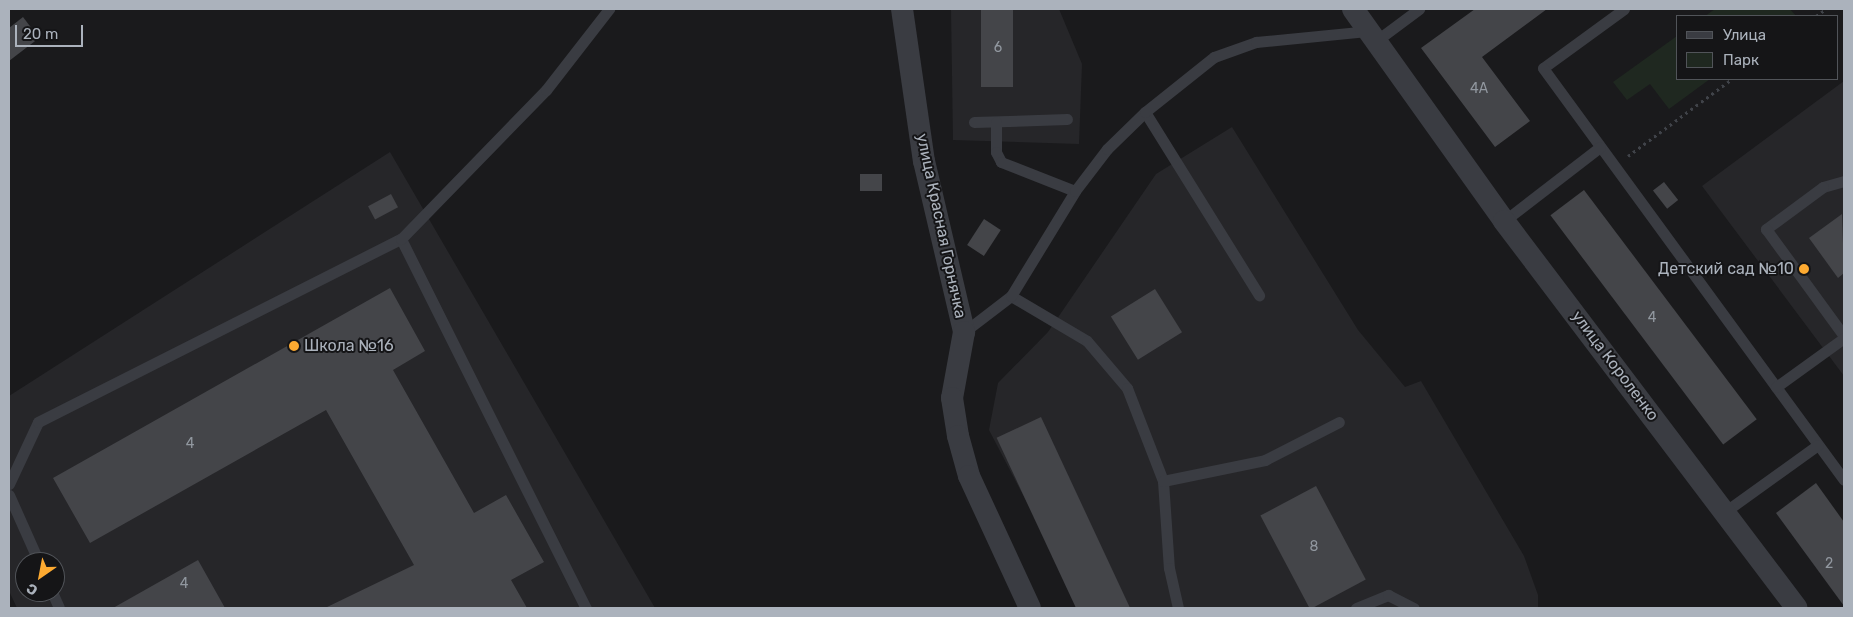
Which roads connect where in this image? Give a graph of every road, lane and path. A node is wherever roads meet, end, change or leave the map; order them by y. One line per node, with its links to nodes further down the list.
1 (609, 9): 17 (lane)
2 (902, 9): 20 (street, улица Красная Горнячка)
3 (1353, 9): 6 (street, улица Короленко)
4 (1419, 9): 6 (lane)
5 (1624, 9): 12 (lane)
6 (1373, 36): 8 (lane); 16 (street, улица Короленко)
7 (1731, 80): 13 (path)
8 (1145, 112): 15 (lane); 18 (lane)
9 (1067, 120): 11 (lane)
10 (974, 122): 11 (lane)
11 (996, 122): 15 (lane)
12 (1600, 146): 13 (lane); 16 (lane)
13 (1615, 166): 22 (lane)
14 (1844, 182): 21 (lane)
15 (1075, 191): 19 (lane)
16 (1504, 221): 29 (street, улица Короленко)
17 (401, 239): 27 (lane); 31 (lane)
18 (1259, 295)
19 (1011, 296): 20 (lane); 26 (lane)
20 (964, 332): 32 (street, улица Красная Горнячка)
21 (1844, 337): 22 (lane)
22 (1776, 387): 24 (lane)
23 (1339, 422): 26 (lane)
24 (1818, 445): 25 (lane); 29 (lane)
25 (1844, 480)
26 (1163, 481): 33 (lane)
27 (9, 484)
28 (9, 495): 30 (lane)
29 (1726, 511): 36 (street, улица Короленко)
30 (35, 552)
31 (586, 608)
32 (1030, 608)
33 (1178, 608)
34 (1356, 608): 35 (lane)
35 (1414, 608)
36 (1797, 608)

